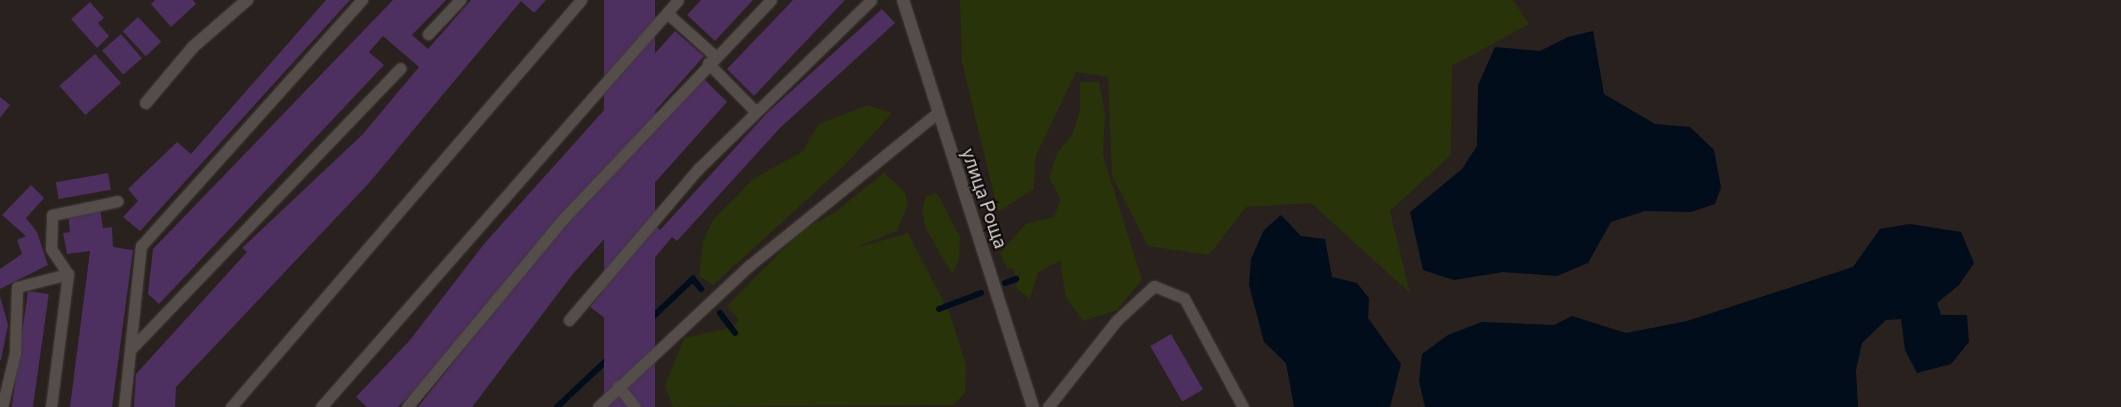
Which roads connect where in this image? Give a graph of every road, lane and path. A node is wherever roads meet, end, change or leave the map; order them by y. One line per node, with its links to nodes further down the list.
1 (247, 0): 13 (street)
2 (362, 0): 19 (lane)
3 (460, 0): 10 (lane)
4 (581, 0): 24 (lane)
5 (678, 0): 9 (lane)
6 (771, 0): 11 (lane)
7 (871, 0): 14 (lane)
8 (903, 0): 15 (street, улица Роща)
9 (667, 13): 11 (lane); 25 (lane)
10 (428, 34)
11 (712, 60): 14 (lane); 26 (lane)
12 (400, 68): 19 (lane)
13 (146, 103)
14 (755, 111): 18 (lane)
15 (936, 114): 20 (lane); 29 (street, улица Роща)
16 (118, 201): 17 (lane)
17 (68, 274): 21 (lane); 22 (lane)
18 (569, 320)
19 (131, 348): 23 (lane)
20 (618, 386): 27 (lane); 28 (lane)
21 (2, 407)
22 (50, 407)
23 (124, 407)
24 (231, 407)
25 (321, 407)
26 (407, 407)
27 (598, 407)
28 (635, 407)
29 (1033, 407)
30 (1048, 407): 31 (lane)
31 (1243, 407)

